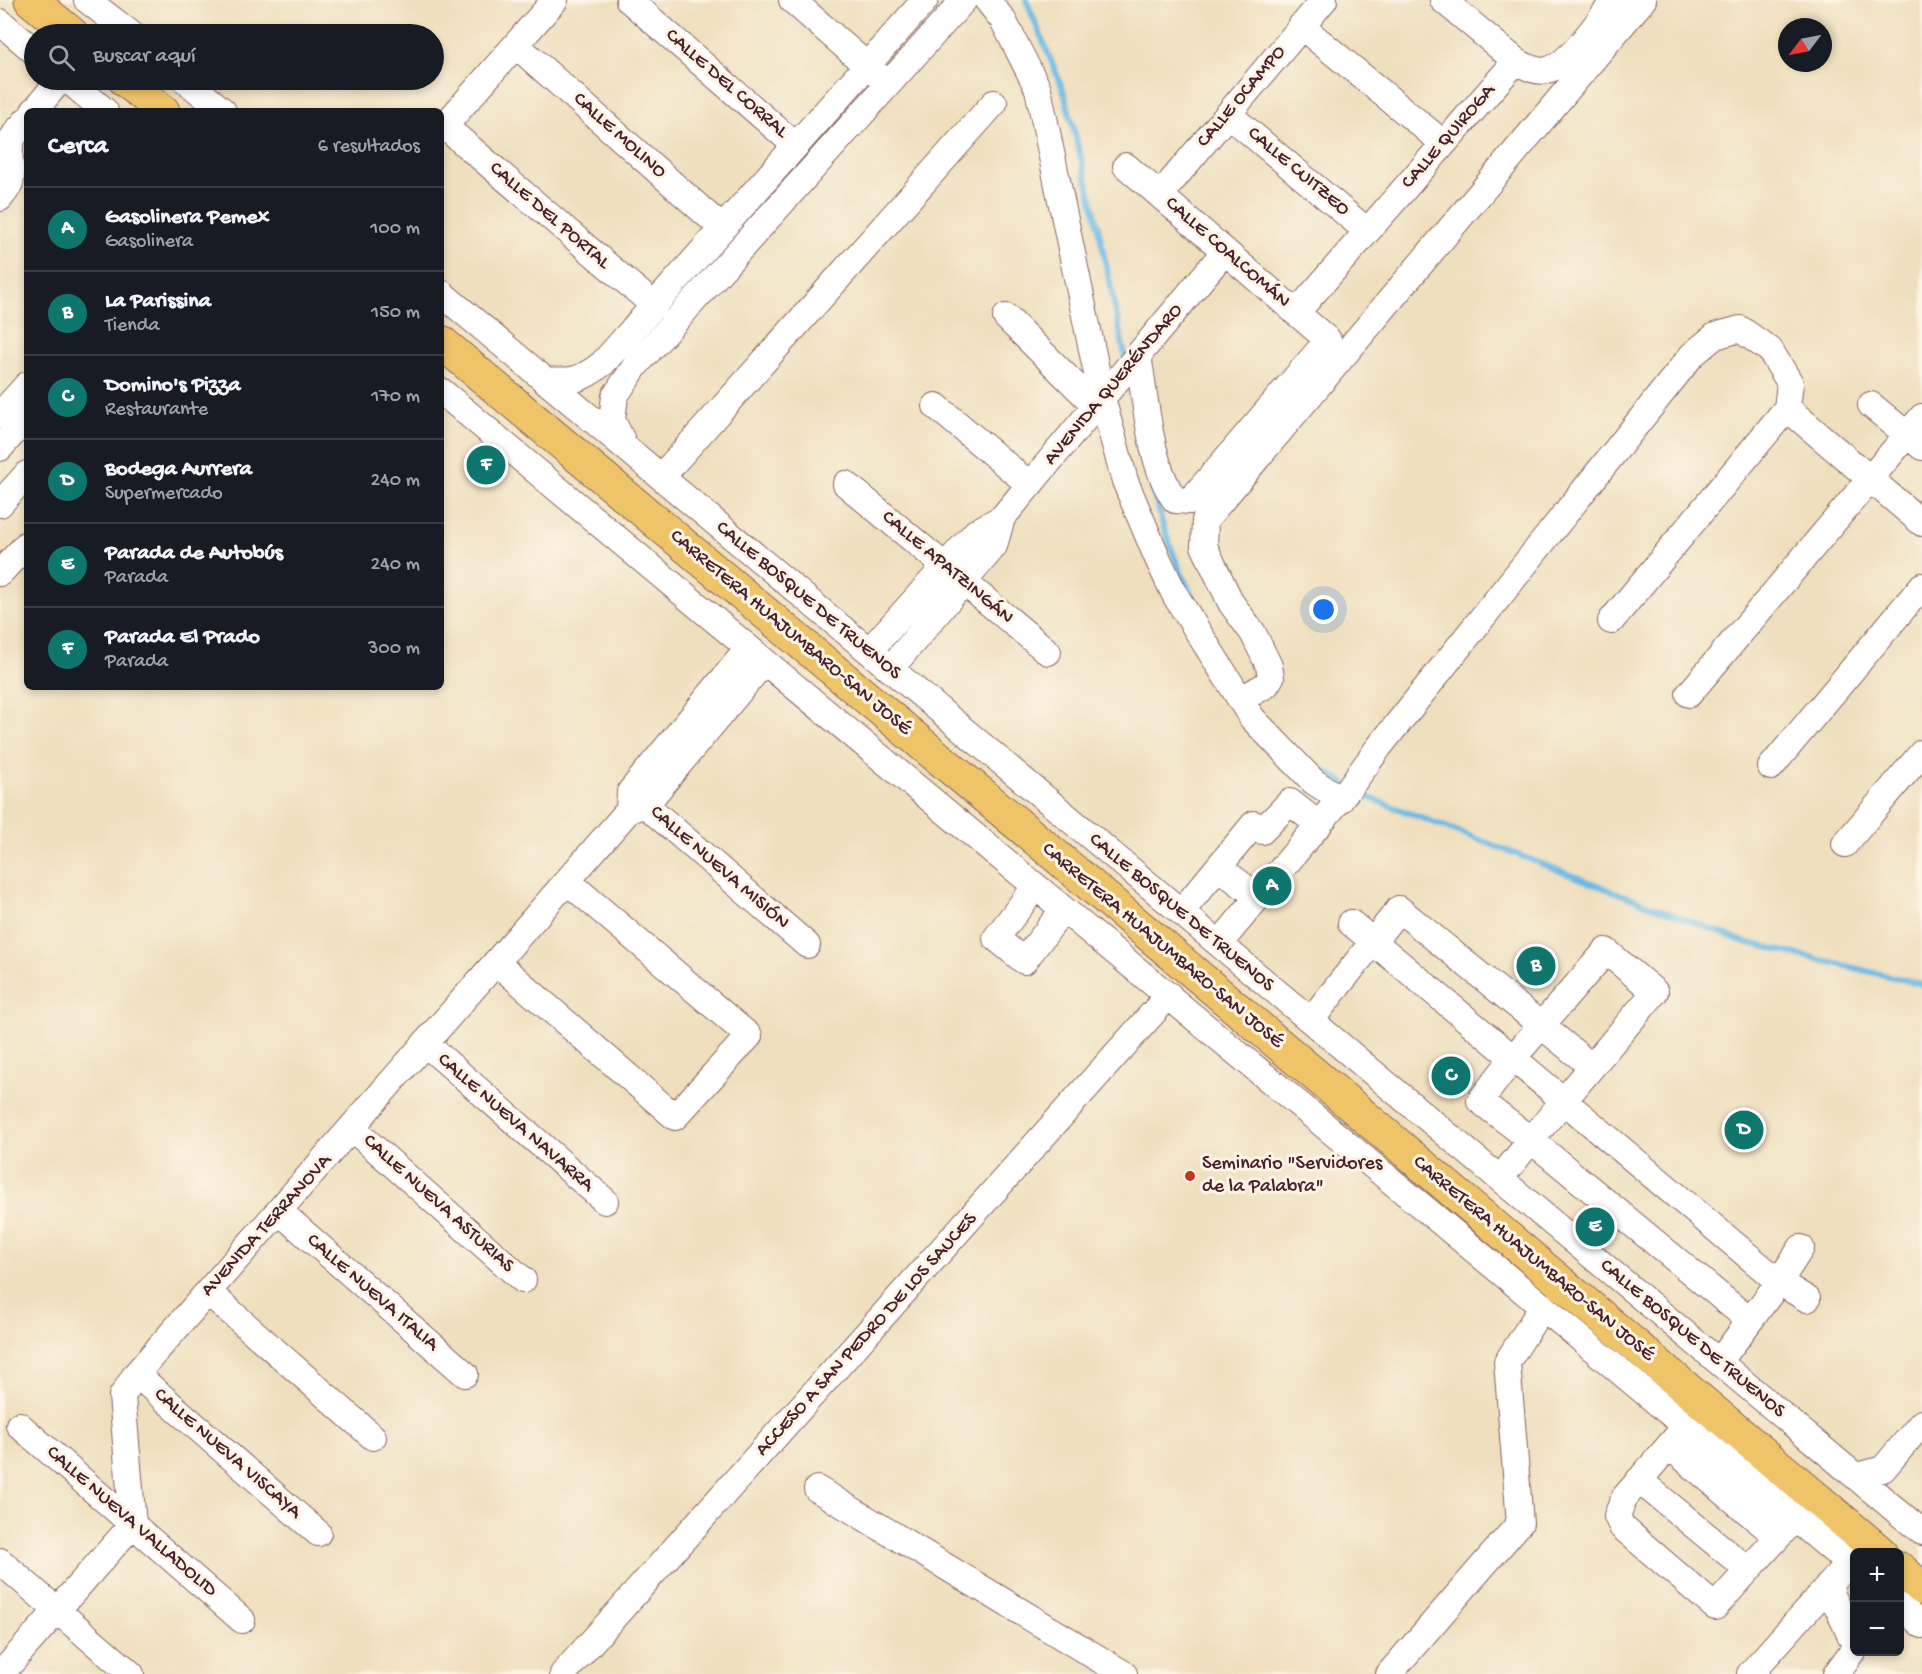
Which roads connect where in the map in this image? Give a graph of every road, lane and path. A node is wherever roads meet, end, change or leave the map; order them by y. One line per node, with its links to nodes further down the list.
1 (31, 0): 14 (main road)
2 (555, 0): 19 (street)
3 (629, 0): 37 (street, CALLE DEL CORRAL)
4 (792, 0): 21 (street)
5 (925, 0): 21 (street)
6 (964, 0): 22 (street)
7 (987, 0): 55 (street)
8 (1324, 0): 17 (street, CALLE OCAMPO)
9 (1443, 0): 20 (street)
10 (1615, 0): 20 (street)
11 (1643, 0): 82 (street)
12 (90, 3): 15 (street); 16 (street)
13 (0, 22): 18 (street)
14 (60, 24)
15 (91, 24)
16 (118, 24)
17 (1301, 26): 32 (street, CALLE OCAMPO); 36 (street)
18 (24, 42)
19 (516, 45): 34 (street); 41 (street, CALLE MOLINO)
20 (1516, 61): 36 (street, CALLE QUIROGA)
21 (867, 65): 22 (street); 37 (street)
22 (889, 85): 51 (street)
23 (52, 90): 28 (street)
24 (86, 90): 29 (street)
25 (137, 90): 30 (main road)
26 (197, 90): 31 (street)
27 (994, 103): 65 (street)
28 (37, 108)
29 (102, 108)
30 (159, 108)
31 (219, 108)
32 (1228, 114): 39 (street, CALLE OCAMPO); 42 (street, CALLE CUITZEO)
33 (24, 123): 40 (street)
34 (444, 127)
35 (444, 129): 45 (street, CALLE DEL PORTAL)
36 (1443, 143): 42 (street, CALLE QUIROGA)
37 (795, 145): 41 (street)
38 (1126, 166): 39 (street, CALLE COALCOMÁN)
39 (1160, 195): 43 (street, CALLE COALCOMÁN)
40 (0, 198)
41 (722, 228): 45 (street)
42 (1367, 231): 46 (street, CALLE QUIROGA)
43 (1225, 251): 46 (street, CALLE COALCOMÁN); 50 (street, AVENIDA QUERÉNDARO)
44 (444, 296): 52 (street, CALLE BOSQUE DE TRUENOS)
45 (654, 306): 49 (street)
46 (1296, 313): 50 (street, CALLE COALCOMÁN)
47 (1006, 317): 55 (street)
48 (444, 345): 87 (main road, CARRETERA HUAJUMBARO-SAN JOSÉ)
49 (617, 349): 51 (street); 52 (street)
50 (1134, 361): 55 (street, AVENIDA QUERÉNDARO)
51 (636, 365): 62 (street)
52 (544, 380): 62 (street, CALLE BOSQUE DE TRUENOS)
53 (24, 388): 59 (street)
54 (444, 394): 80 (street)
55 (1103, 397): 68 (street, AVENIDA QUERÉNDARO); 82 (street)
56 (1872, 405): 61 (street)
57 (936, 406): 68 (street)
58 (1787, 408): 66 (street); 77 (street); 89 (street)
59 (0, 415)
60 (24, 420): 63 (street)
61 (1917, 432): 66 (street)
62 (625, 447): 65 (street, CALLE BOSQUE DE TRUENOS)
63 (0, 448)
64 (24, 477): 69 (street)
65 (661, 477): 78 (street, CALLE BOSQUE DE TRUENOS)
66 (1870, 479): 71 (street); 83 (street)
67 (846, 484): 73 (street, CALLE APATZINGÁN)
68 (1030, 485): 70 (street, AVENIDA QUERÉNDARO)
69 (0, 504)
70 (1002, 518): 73 (street, AVENIDA QUERÉNDARO); 75 (street, AVENIDA QUERÉNDARO)
71 (1922, 523)
72 (24, 547): 74 (street)
73 (943, 566): 75 (street, CALLE APATZINGÁN); 78 (street, AVENIDA QUERÉNDARO)
74 (0, 573)
75 (964, 583): 79 (street, CALLE APATZINGÁN); 81 (street, AVENIDA QUERÉNDARO)
76 (1922, 586): 86 (street)
77 (1611, 621)
78 (869, 651): 81 (street, CALLE BOSQUE DE TRUENOS)
79 (1048, 652)
80 (756, 656): 88 (street); 90 (street, AVENIDA TERRANOVA)
81 (890, 669): 84 (street, CALLE BOSQUE DE TRUENOS)
82 (1250, 694): 89 (street)
83 (1689, 694)
84 (970, 735): 87 (street); 92 (street, CALLE BOSQUE DE TRUENOS)
85 (1922, 753): 93 (street)
86 (1771, 767)
87 (953, 770): 88 (street); 94 (main road, CARRETERA HUAJUMBARO-SAN JOSÉ)
88 (917, 789): 97 (street)
89 (1346, 793): 91 (street)
90 (635, 802): 96 (street, AVENIDA TERRANOVA); 104 (street, CALLE NUEVA MISIÓN)
91 (1319, 825): 95 (street); 98 (street)
92 (1089, 837): 94 (street); 100 (street, CALLE BOSQUE DE TRUENOS)
93 (1845, 844)
94 (1056, 856): 97 (street); 141 (main road, CARRETERA HUAJUMBARO-SAN JOSÉ)
95 (1218, 867): 98 (street); 100 (street)
96 (567, 880): 105 (street, AVENIDA TERRANOVA); 105 (street)
97 (1037, 889): 99 (street); 99 (street)
98 (1258, 897): 103 (street)
99 (1063, 910): 106 (street)
100 (1181, 912): 103 (street, CALLE BOSQUE DE TRUENOS)
101 (1351, 923): 102 (street)
102 (1373, 941): 107 (street); 108 (street); 110 (street)
103 (1219, 944): 107 (street, CALLE BOSQUE DE TRUENOS)
104 (807, 945)
105 (496, 962): 109 (street, AVENIDA TERRANOVA)
106 (1169, 995): 123 (street); 157 (street, ACCESO A SAN PEDRO DE LOS SAUCES)
107 (1311, 1020): 115 (street, CALLE BOSQUE DE TRUENOS)
108 (1542, 1024): 110 (street); 111 (street); 111 (street)
109 (426, 1044): 113 (street, AVENIDA TERRANOVA); 116 (street, CALLE NUEVA NAVARRA)
110 (1513, 1059): 112 (street); 114 (street)
111 (1591, 1066): 112 (street)
112 (1563, 1102): 114 (street); 120 (street)
113 (353, 1129): 117 (street, AVENIDA TERRANOVA); 119 (street, CALLE NUEVA ASTURIAS)
114 (1531, 1140): 115 (street); 124 (street)
115 (1500, 1179): 125 (street, CALLE BOSQUE DE TRUENOS)
116 (605, 1202)
117 (279, 1211): 121 (street, AVENIDA TERRANOVA); 127 (street, CALLE NUEVA ITALIA)
118 (1801, 1248): 120 (street)
119 (523, 1280)
120 (1779, 1282): 122 (street); 124 (street)
121 (208, 1292): 126 (street, AVENIDA TERRANOVA); 131 (street)
122 (1808, 1299)
123 (1544, 1306): 129 (street); 159 (street)
124 (1749, 1320): 125 (street)
125 (1719, 1362): 133 (street, CALLE BOSQUE DE TRUENOS)
126 (136, 1374): 137 (street, AVENIDA TERRANOVA); 139 (street, CALLE NUEVA VISCAYA)
127 (465, 1374)
128 (19, 1425): 137 (street, CALLE NUEVA VALLADOLID)
129 (1686, 1426): 132 (street); 136 (street)
130 (1919, 1432): 133 (street)
131 (372, 1437)
132 (1669, 1446): 134 (street); 140 (street)
133 (1856, 1476): 138 (street, CALLE BOSQUE DE TRUENOS)
134 (1639, 1480): 145 (street); 145 (street)
135 (817, 1490): 158 (street)
136 (1795, 1518): 140 (street); 143 (street)
137 (133, 1524): 149 (street); 151 (street, CALLE NUEVA VALLADOLID)
138 (1922, 1532)
139 (318, 1533)
140 (1778, 1537): 145 (street)
141 (1875, 1548)
142 (0, 1561): 149 (street)
143 (1850, 1563)
144 (1850, 1567): 147 (street)
145 (1748, 1570)
146 (1904, 1573): 148 (main road)
147 (1828, 1586): 153 (street); 160 (street)
148 (1922, 1588)
149 (57, 1609): 155 (street); 156 (street)
150 (1904, 1610): 152 (street)
151 (242, 1620)
152 (1922, 1625)
153 (1850, 1634)
154 (1850, 1655): 161 (street)
155 (1, 1674)
156 (131, 1674)
157 (563, 1674)
158 (1124, 1674)
159 (1389, 1674)
160 (1750, 1674)
161 (1836, 1674)

